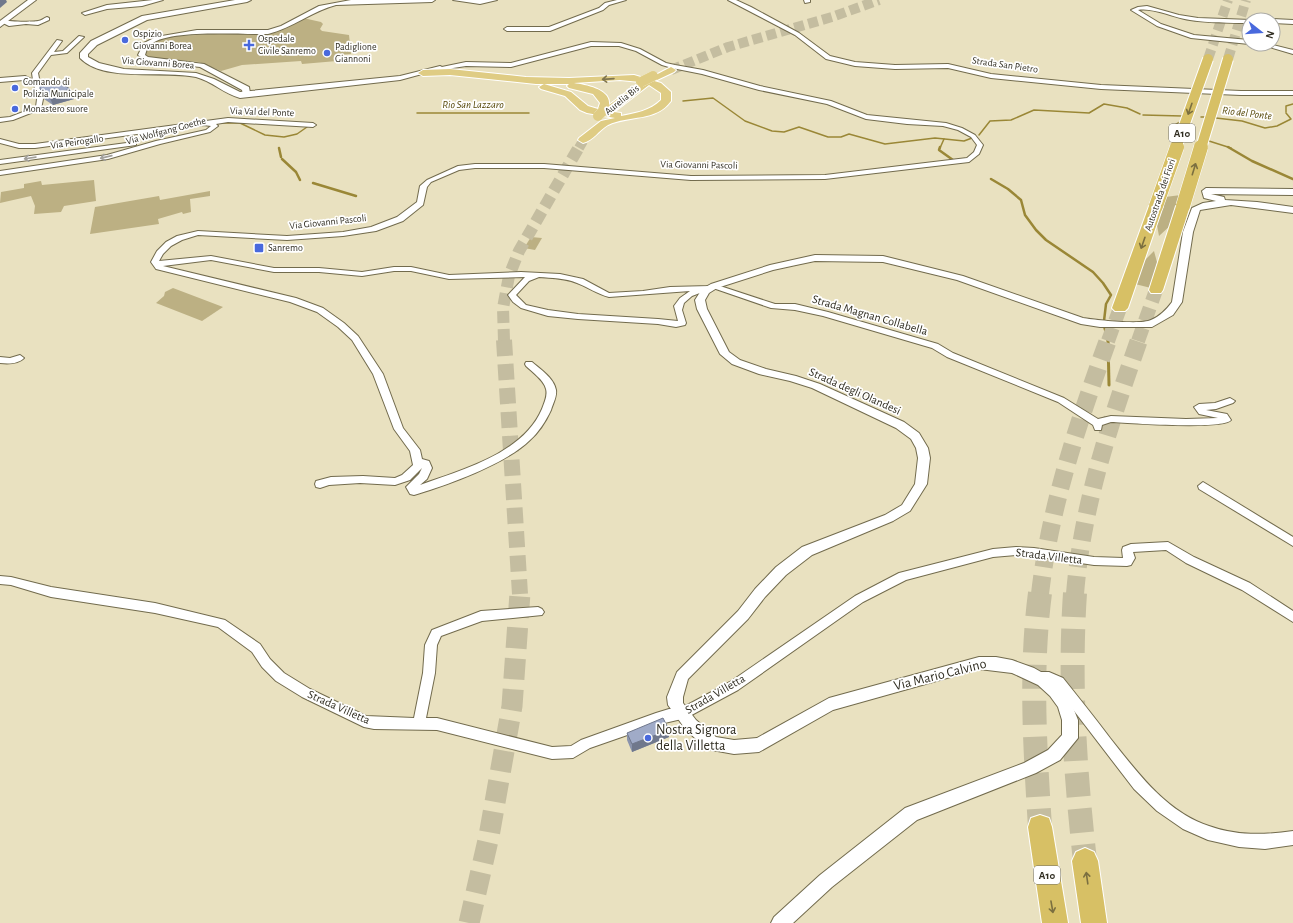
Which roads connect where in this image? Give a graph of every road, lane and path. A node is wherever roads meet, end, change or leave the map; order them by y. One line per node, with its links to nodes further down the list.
1 (32, 0): 13 (main road)
2 (160, 0): 9 (street)
3 (247, 0): 34 (main road, Via Giovanni Borea)
4 (432, 0): 34 (street, Via Giovanni Borea)
5 (456, 0): 6 (street)
6 (494, 0)
7 (623, 0): 15 (street)
8 (731, 0): 35 (street, Strada San Pietro)
9 (85, 13)
10 (47, 19): 13 (street)
11 (1241, 21): 18 (street)
12 (1281, 21): 14 (street)
13 (3, 22)
14 (1293, 22)
15 (507, 29)
16 (81, 37): 21 (street)
17 (59, 41): 21 (street)
18 (1241, 41)
19 (1281, 49): 20 (street)
20 (1293, 52)
21 (48, 54): 30 (street)
22 (1208, 59): 51 (highway, Autostrada dei Fiori / A10, one-way to 51, bridge)
23 (1228, 59): 50 (highway, Autostrada dei Fiori / A10, one-way to 23, bridge)
24 (449, 70): 25 (highway); 26 (highway); 47 (street, Via Giovanni Pascoli)
25 (423, 72): 34 (main road)
26 (472, 74): 27 (highway); 29 (highway)
27 (655, 78): 33 (highway); 36 (highway, Aurelia Bis)
28 (0, 80): 30 (street)
29 (526, 80): 31 (highway); 36 (highway, Aurelia Bis, one-way to 29)
30 (36, 83): 37 (street)
31 (555, 83): 32 (highway); 36 (highway)
32 (607, 88)
33 (618, 88)
34 (246, 93)
35 (1293, 93)
36 (602, 114)
37 (0, 120)
38 (210, 123): 39 (street, Via Val del Ponte); 40 (street, Via Wolfgang Goethe); 41 (street, Via Wolfgang Goethe)
39 (314, 125)
40 (180, 136): 42 (street, Via Peirogallo, one-way to 42); 43 (street, Via Wolfgang Goethe, one-way to 43)
41 (0, 141)
42 (0, 162)
43 (0, 174)
44 (1293, 192): 45 (street)
45 (1293, 206)
46 (1293, 210): 49 (street)
47 (156, 264): 48 (street, Strada Magnan Collabella); 56 (street)
48 (536, 276): 49 (street, Strada Magnan Collabella); 49 (street)
49 (709, 288): 55 (street, Strada Magnan Collabella); 64 (street, Strada degli Olandesi)
50 (1156, 290)
51 (1120, 308)
52 (20, 358): 53 (street)
53 (0, 360)
54 (529, 364): 56 (street)
55 (1230, 401)
56 (418, 462): 57 (street)
57 (320, 484)
58 (1203, 486): 59 (street)
59 (1293, 542)
60 (0, 580): 65 (street, Strada Villetta)
61 (538, 612): 65 (street)
62 (1293, 617): 64 (street, Strada Villetta)
63 (1038, 677): 64 (street, Via Mario Calvino); 67 (street); 69 (street, Via Mario Calvino)
64 (682, 714): 65 (street, Strada Villetta)
65 (419, 724)
66 (1040, 827): 70 (highway, A10, one-way to 70)
67 (1293, 838)
68 (1085, 861): 71 (highway, one-way to 68)
69 (780, 923)
70 (1055, 923)
71 (1094, 923)

